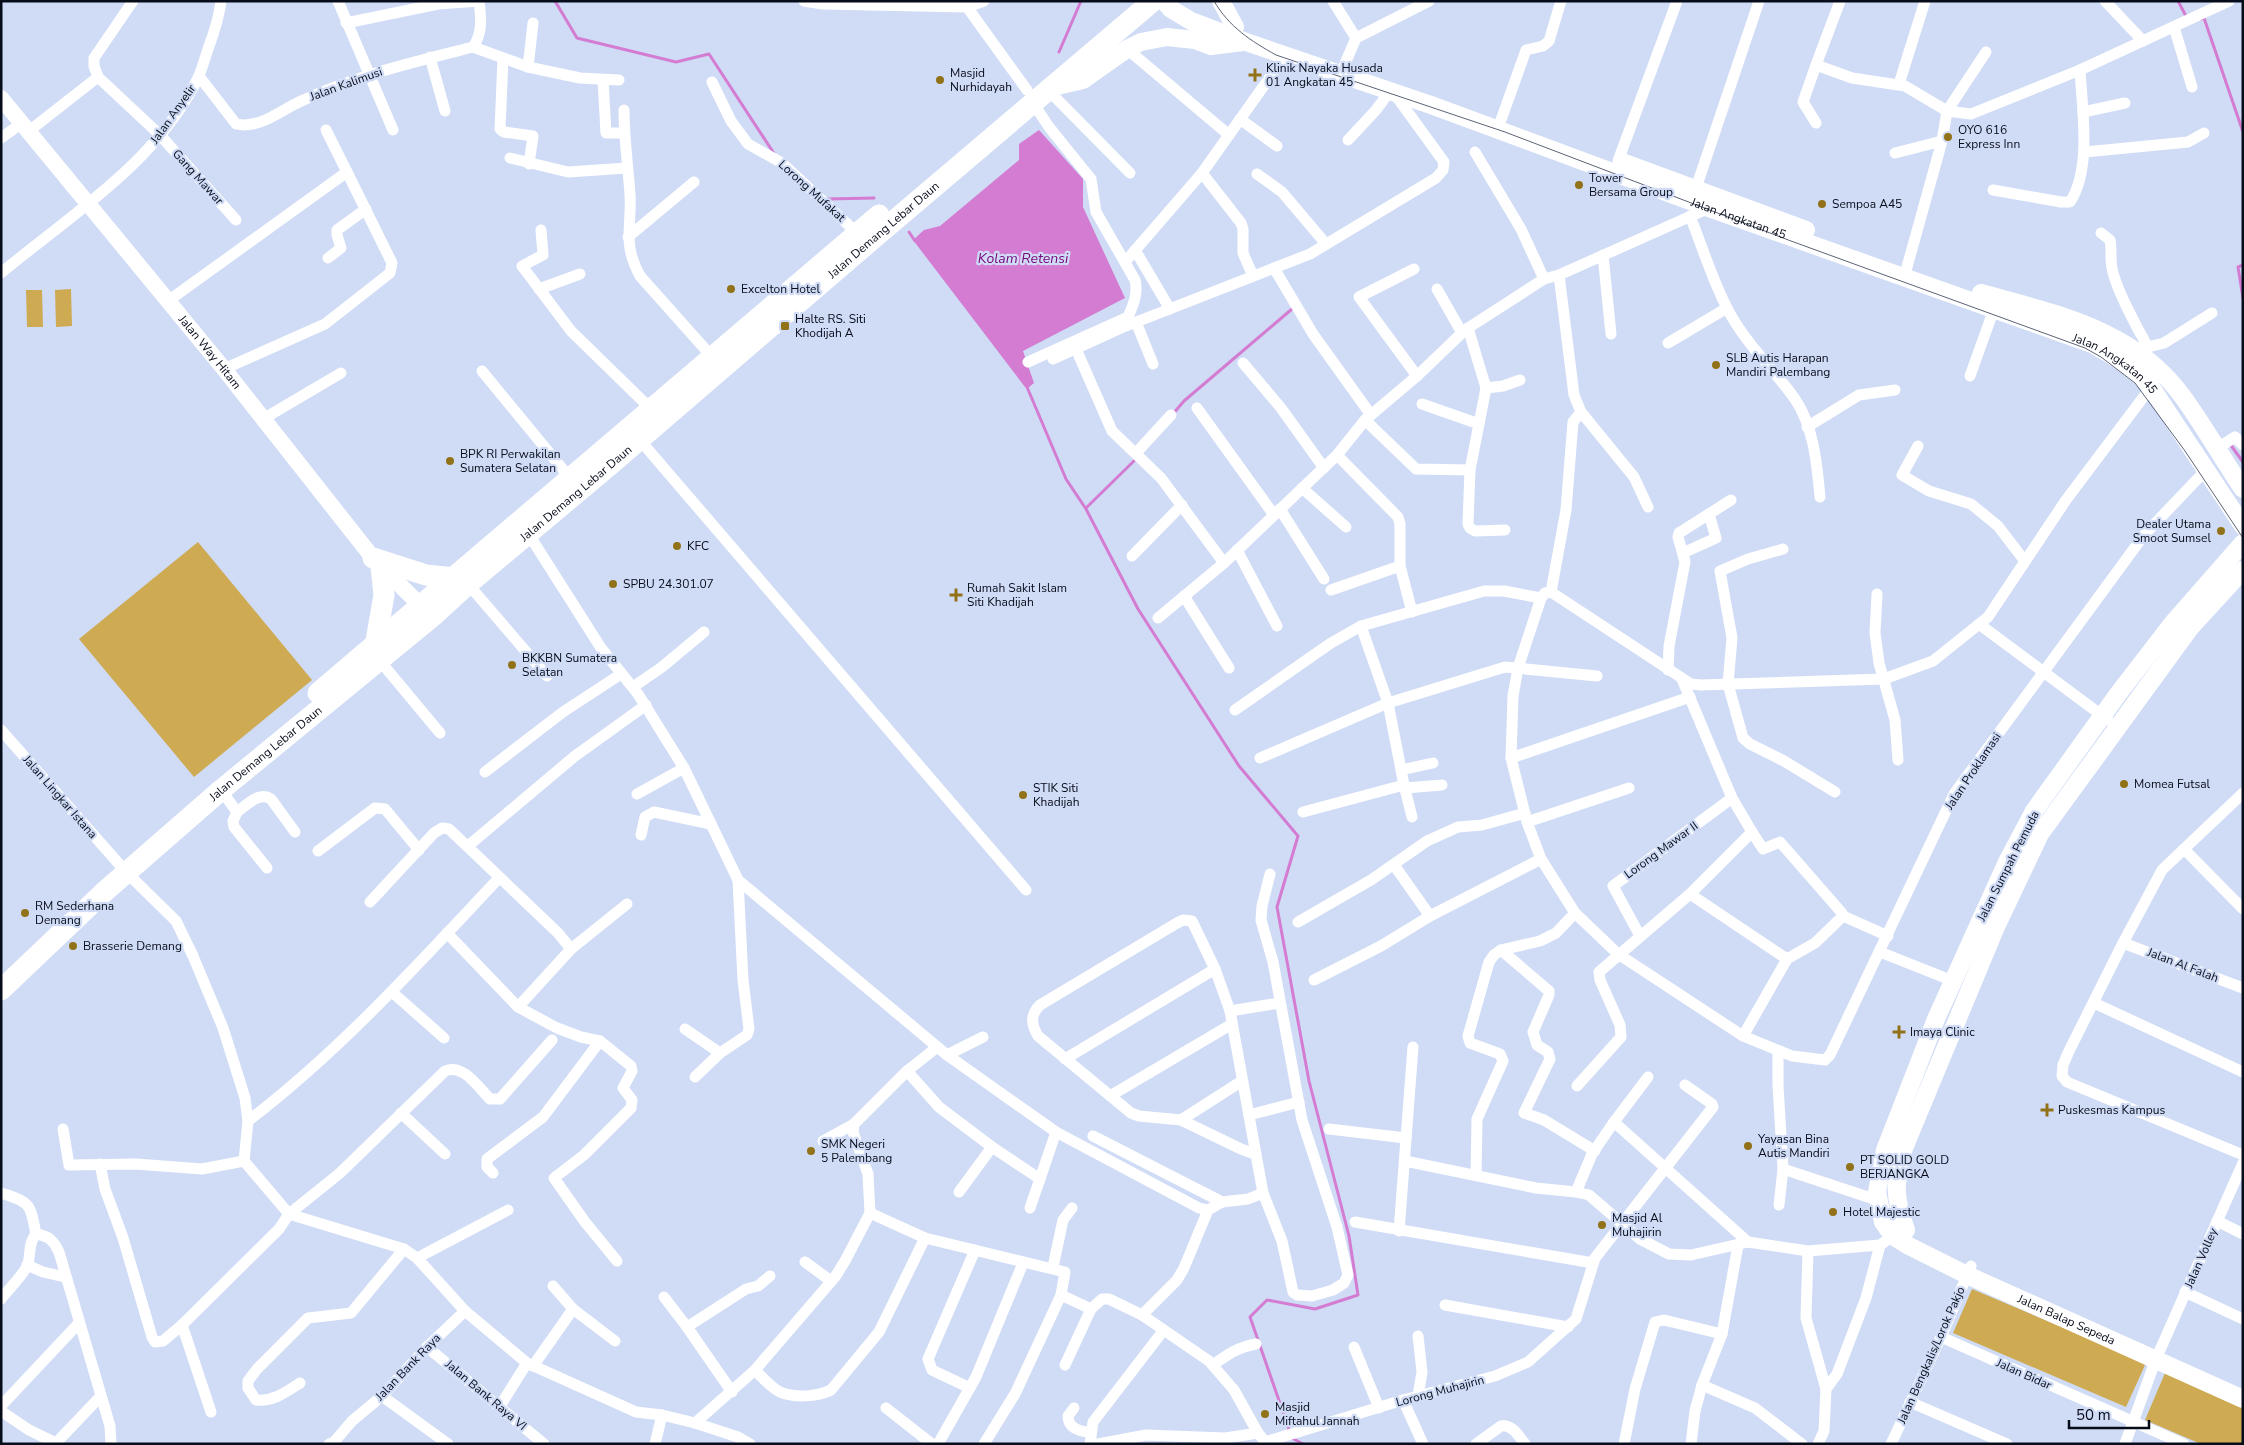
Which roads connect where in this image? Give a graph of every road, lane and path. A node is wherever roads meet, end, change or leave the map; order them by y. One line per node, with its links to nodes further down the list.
1 (133, 1): 40 (street)
2 (221, 1): 41 (street, Jalan Anyelir)
3 (338, 1): 23 (street)
4 (479, 1): 23 (street); 29 (street)
5 (804, 1): 21 (street)
6 (984, 1): 21 (street)
7 (1131, 1): 48 (highway, Jalan Demang Lebar Daun)
8 (1153, 1): 48 (highway, Jalan Demang Lebar Daun)
9 (1164, 1): 28 (main road, Jalan Angkatan 45)
10 (1181, 1): 25 (main road, Jalan Angkatan 45)
11 (1221, 1): 25 (main road)
12 (1333, 1): 26 (street)
13 (1429, 1): 26 (street)
14 (1561, 1): 56 (street)
15 (1677, 1): 73 (street)
16 (1759, 1): 81 (street)
17 (1840, 1): 35 (street)
18 (1925, 1): 45 (street)
19 (2105, 1): 27 (street)
20 (2229, 1): 22 (street)
21 (967, 7): 48 (street)
22 (2183, 22): 27 (street); 46 (street)
23 (346, 23): 39 (street)
24 (533, 23): 37 (street)
25 (1235, 27): 36 (main road, Jalan Angkatan 45)
26 (1356, 38): 36 (street)
27 (2143, 41): 38 (street)
28 (1246, 42): 30 (main road); 32 (main road, Jalan Angkatan 45)
29 (473, 47): 33 (street, Jalan Kalimusi); 34 (street)
30 (1127, 48): 48 (main road); 64 (street)
31 (1986, 52): 52 (street)
32 (1285, 56): 47 (main road, Jalan Angkatan 45); 55 (street)
33 (430, 58): 39 (street, Jalan Kalimusi); 53 (street)
34 (503, 59): 37 (street); 74 (street)
35 (1816, 65): 45 (street); 57 (street)
36 (1344, 66): 56 (main road, Jalan Angkatan 45)
37 (528, 67): 42 (street)
38 (2080, 70): 52 (street); 54 (street)
39 (368, 75): 41 (street, Jalan Kalimusi); 60 (street)
40 (98, 76): 58 (street); 63 (street, Gang Mawar)
41 (199, 76): 63 (street, Jalan Anyelir)
42 (603, 80): 43 (street); 61 (street)
43 (619, 80)
44 (712, 82): 89 (street, Lorong Mufakat)
45 (1899, 84): 52 (street)
46 (2192, 87)
47 (1392, 92): 66 (street); 84 (main road, Jalan Angkatan 45); 92 (street)
48 (1040, 93): 78 (street); 89 (highway, Jalan Demang Lebar Daun); 96 (street); 121 (highway, Jalan Demang Lebar Daun)
49 (1, 98): 58 (street, Jalan Way Hitam)
50 (2124, 103): 54 (street)
51 (624, 110): 61 (street)
52 (1947, 110): 67 (street)
53 (445, 111)
54 (2082, 112): 70 (street)
55 (1240, 119): 64 (street); 68 (street)
56 (1501, 120): 73 (main road, Jalan Angkatan 45)
57 (1816, 123)
58 (25, 127): 65 (street); 83 (street, Jalan Way Hitam)
59 (326, 130): 76 (street)
60 (393, 130)
61 (624, 133): 75 (street)
62 (2204, 133): 70 (street)
63 (160, 135): 83 (street, Jalan Anyelir); 87 (street, Gang Mawar)
64 (1229, 135): 77 (street)
65 (1, 138)
66 (1348, 140)
67 (1942, 141): 71 (street); 97 (street)
68 (1277, 146)
69 (1475, 152): 104 (street)
70 (2085, 152): 82 (street)
71 (1896, 153)
72 (510, 158): 74 (street)
73 (1618, 161): 81 (main road, Jalan Angkatan 45)
74 (529, 164): 75 (street)
75 (627, 168): 91 (street)
76 (347, 172): 85 (street); 107 (street)
77 (1202, 172): 93 (street); 103 (street)
78 (1130, 173)
79 (1258, 174): 92 (street)
80 (694, 182): 91 (street)
81 (1696, 188): 97 (main road, Jalan Angkatan 45)
82 (1993, 190)
83 (88, 205): 100 (street); 107 (street, Jalan Way Hitam)
84 (1709, 208): 86 (street); 110 (main road, Jalan Angkatan 45)
85 (366, 209): 95 (street); 124 (street)
86 (1690, 216): 94 (street); 108 (street)
87 (236, 220)
88 (541, 230): 105 (street)
89 (857, 233): 121 (highway, Jalan Demang Lebar Daun)
90 (2101, 233): 116 (street)
91 (628, 237): 121 (street)
92 (1326, 244): 98 (street)
93 (1135, 250): 96 (street); 109 (street)
94 (1603, 255): 102 (street); 114 (street)
95 (328, 258)
96 (1125, 262): 120 (street)
97 (1907, 267): 117 (main road, Jalan Angkatan 45)
98 (1274, 268): 103 (street); 140 (street)
99 (1414, 269): 127 (street)
100 (1, 273)
101 (580, 274): 105 (street)
102 (1559, 275): 104 (street); 138 (street)
103 (1253, 276): 109 (street)
104 (1544, 279): 113 (street)
105 (539, 289): 137 (street)
106 (1436, 289): 113 (street)
107 (168, 301): 124 (street, Jalan Way Hitam)
108 (1727, 308): 115 (street); 143 (street)
109 (1170, 309): 112 (street)
110 (1994, 309): 128 (street); 131 (main road, Jalan Angkatan 45)
111 (2212, 313): 116 (street)
112 (1136, 322): 118 (street); 123 (street)
113 (1465, 330): 127 (street); 130 (street)
114 (1611, 334)
115 (1668, 343)
116 (2148, 347): 117 (street)
117 (2130, 348): 133 (main road, Jalan Angkatan 45)
118 (1076, 349): 119 (street); 148 (street)
119 (1053, 359)
120 (1028, 362)
121 (717, 363): 137 (highway, Jalan Demang Lebar Daun); 144 (highway, Jalan Demang Lebar Daun)
122 (1244, 363): 150 (street)
123 (1154, 364)
124 (224, 369): 141 (street, Jalan Way Hitam)
125 (482, 371): 153 (street)
126 (341, 373): 141 (street)
127 (1417, 376): 140 (street)
128 (1970, 376)
129 (1520, 380): 130 (street)
130 (1486, 388): 142 (street)
131 (2151, 388): 135 (main road, Jalan Angkatan 45); 171 (street)
132 (1895, 390): 143 (street)
133 (2182, 396): 135 (main road); 147 (main road, Jalan Angkatan 45)
134 (1422, 404): 142 (street)
135 (2165, 406): 152 (main road, Jalan Angkatan 45)
136 (1197, 408): 160 (street)
137 (651, 409): 153 (highway, Jalan Demang Lebar Daun)
138 (1581, 412): 159 (street); 179 (street)
139 (1171, 415): 148 (street)
140 (1368, 418): 149 (street); 151 (street)
141 (263, 419): 172 (street, Jalan Way Hitam)
142 (1479, 424): 151 (street)
143 (1807, 427): 156 (street)
144 (639, 439): 163 (highway, Jalan Demang Lebar Daun); 244 (street)
145 (2240, 442): 147 (street)
146 (1918, 446): 171 (street)
147 (2216, 449): 155 (main road, Jalan Angkatan 45)
148 (1138, 455): 158 (street)
149 (1337, 455): 150 (street); 174 (street)
150 (1324, 468): 154 (street)
151 (1470, 470): 165 (street)
152 (2206, 470): 162 (main road, Jalan Angkatan 45); 194 (street, Jalan Proklamasi)
153 (570, 478): 163 (highway, Jalan Demang Lebar Daun)
154 (1302, 488): 160 (street); 164 (street)
155 (2243, 489)
156 (1820, 497)
157 (1731, 500): 161 (street)
158 (1182, 505): 170 (street); 173 (street)
159 (1648, 507)
160 (1277, 512): 168 (street); 176 (street)
161 (1709, 514): 169 (street); 169 (street)
162 (2243, 526)
163 (524, 527): 177 (highway, Jalan Demang Lebar Daun); 195 (street)
164 (1346, 527)
165 (1506, 530)
166 (2243, 543): 206 (main road, Jalan Sumpah Pemuda)
167 (1783, 549): 200 (street)
168 (1237, 550): 173 (street); 187 (street)
169 (1684, 554): 193 (street)
170 (1132, 556)
171 (2024, 560): 186 (street)
172 (377, 562): 177 (highway); 183 (street, Jalan Way Hitam); 190 (highway)
173 (1224, 563): 181 (street)
174 (1400, 566): 178 (street); 184 (street)
175 (2243, 570): 207 (main road, Jalan Sumpah Pemuda)
176 (1324, 579)
177 (461, 581): 183 (highway, Jalan Demang Lebar Daun); 196 (street)
178 (1331, 590)
179 (1551, 592): 182 (street); 193 (street)
180 (1876, 594): 199 (street)
181 (1184, 596): 185 (street); 191 (street)
182 (1541, 598): 184 (street); 192 (street, Jalan Proklamasi)
183 (426, 611): 190 (highway, Jalan Demang Lebar Daun)
184 (1412, 612): 188 (street)
185 (1158, 618)
186 (1979, 624): 194 (street); 199 (street)
187 (1277, 626)
188 (1361, 626): 203 (street); 205 (street)
189 (704, 632): 201 (street)
190 (378, 651): 209 (street); 220 (highway, Jalan Demang Lebar Daun); 240 (highway, Jalan Demang Lebar Daun)
191 (1229, 668)
192 (1518, 668): 197 (street); 203 (street); 211 (street, Jalan Proklamasi)
193 (1668, 670): 198 (street)
194 (2043, 671): 206 (street); 255 (street, Jalan Proklamasi)
195 (621, 674): 201 (street); 216 (street)
196 (547, 676)
197 (1597, 676)
198 (1682, 679): 200 (street); 202 (street)
199 (1884, 679): 200 (street); 212 (street)
200 (1728, 684): 221 (street)
201 (633, 687): 204 (street)
202 (1690, 697): 211 (street); 224 (street)
203 (1388, 703): 210 (street); 215 (street)
204 (646, 705): 214 (street); 233 (street)
205 (1235, 710)
206 (2103, 715): 207 (street); 265 (main road, Jalan Sumpah Pemuda)
207 (2117, 727): 342 (main road, Jalan Sumpah Pemuda)
208 (1, 730): 240 (street, Jalan Lingkar Istana)
209 (440, 733)
210 (1260, 758)
211 (1511, 758): 228 (street, Jalan Proklamasi)
212 (1898, 760)
213 (1433, 764): 215 (street)
214 (684, 768): 223 (street); 229 (street)
215 (1401, 770): 218 (street)
216 (485, 772)
217 (1442, 785): 218 (street)
218 (1405, 787): 226 (street); 227 (street)
219 (1628, 788): 228 (street)
220 (221, 790): 225 (street); 240 (highway, Jalan Demang Lebar Daun)
221 (1835, 792)
222 (2243, 793): 234 (street)
223 (637, 794)
224 (1732, 798): 231 (street); 254 (street, Lorong Mawar II)
225 (237, 812): 230 (street); 239 (street)
226 (1303, 812)
227 (1412, 817)
228 (1526, 817): 237 (street, Jalan Proklamasi); 238 (street)
229 (711, 824): 232 (street); 243 (street)
230 (295, 832)
231 (1752, 832): 245 (street); 251 (street)
232 (641, 835)
233 (468, 846): 235 (street); 242 (street)
234 (2184, 849): 248 (street); 256 (street)
235 (419, 850): 236 (street); 246 (street)
236 (318, 851)
237 (1541, 859): 249 (street, Jalan Proklamasi); 250 (street)
238 (1394, 865): 250 (street); 252 (street)
239 (267, 868)
240 (123, 869): 263 (highway, Jalan Demang Lebar Daun); 267 (highway, Jalan Demang Lebar Daun); 298 (street, Jalan Lingkar Istana)
241 (1270, 874): 269 (street)
242 (499, 878): 253 (street); 257 (street)
243 (738, 880): 281 (street); 283 (street)
244 (1026, 890)
245 (1690, 894): 254 (street); 261 (street)
246 (370, 902)
247 (627, 904): 257 (street)
248 (2243, 909)
249 (1574, 913): 258 (street); 260 (street, Jalan Proklamasi)
250 (1430, 916): 264 (street)
251 (1842, 916): 255 (street); 261 (street)
252 (1298, 922)
253 (447, 933): 268 (street); 271 (street)
254 (1640, 936): 260 (street)
255 (1888, 936): 259 (street, Jalan Proklamasi)
256 (2123, 943): 266 (street, Jalan Al Falah); 270 (street)
257 (571, 949): 271 (street)
258 (1501, 950): 308 (street); 321 (street)
259 (1880, 952): 265 (street); 282 (street, Jalan Proklamasi)
260 (1618, 954): 275 (street, Jalan Proklamasi); 292 (street)
261 (1787, 959): 275 (street)
262 (1215, 968): 272 (street); 285 (street); 285 (street)
263 (1, 973)
264 (1314, 980)
265 (1953, 981): 327 (main road, Jalan Sumpah Pemuda)
266 (2243, 988)
267 (1, 990)
268 (392, 992): 277 (street); 298 (street)
269 (1279, 1003): 272 (street); 294 (street)
270 (2094, 1003): 287 (street); 311 (street)
271 (518, 1008): 279 (street)
272 (1230, 1011): 273 (street)
273 (1232, 1024): 290 (street); 293 (street)
274 (685, 1029): 283 (street)
275 (1743, 1036): 282 (street, Jalan Proklamasi)
276 (984, 1037): 284 (street)
277 (444, 1038)
278 (552, 1040): 295 (street)
279 (600, 1041): 320 (street); 349 (street)
280 (1413, 1047): 305 (street)
281 (936, 1048): 284 (street); 286 (street)
282 (1778, 1051): 319 (street)
283 (720, 1054): 288 (street)
284 (947, 1055): 303 (street)
285 (1065, 1059): 293 (street)
286 (907, 1071): 300 (street); 307 (street)
287 (2243, 1072)
288 (694, 1077)
289 (1648, 1077): 299 (street)
290 (1242, 1081): 296 (street); 297 (street)
291 (1685, 1085): 318 (street, Lorong Muhajirin)
292 (1577, 1086)
293 (1110, 1096): 297 (street)
294 (1299, 1102): 296 (street); 326 (street)
295 (401, 1113): 309 (street); 335 (street)
296 (1249, 1115): 310 (street)
297 (1181, 1120): 310 (street)
298 (248, 1122): 313 (street, Jalan Lingkar Istana)
299 (1614, 1122): 308 (street); 318 (street)
300 (854, 1124): 306 (street); 334 (street)
301 (1329, 1128): 305 (street)
302 (63, 1129): 316 (street)
303 (1056, 1132): 317 (street); 322 (street)
304 (1093, 1136): 312 (street)
305 (1406, 1138): 314 (street)
306 (823, 1141)
307 (992, 1147): 322 (street); 323 (street)
308 (1595, 1151): 324 (street)
309 (445, 1154)
310 (1255, 1154): 326 (street)
311 (2243, 1155)
312 (1132, 1156): 317 (street); 328 (street)
313 (244, 1161): 316 (street); 335 (street)
314 (1405, 1162): 321 (street); 339 (street)
315 (2243, 1163): 336 (street, Jalan Volley)
316 (100, 1164): 371 (street)
317 (1124, 1168): 333 (street)
318 (1664, 1169): 338 (street, Lorong Muhajirin); 344 (street)
319 (1783, 1169): 327 (street); 329 (street)
320 (494, 1173)
321 (1476, 1175): 324 (street)
322 (1040, 1179): 330 (street)
323 (959, 1192)
324 (1576, 1192): 338 (street)
325 (1, 1193): 340 (street)
326 (1263, 1193): 328 (street)
327 (1877, 1200): 342 (main road, Jalan Sumpah Pemuda)
328 (1222, 1202): 333 (street)
329 (1779, 1205)
330 (1030, 1208)
331 (1072, 1208): 354 (street)
332 (508, 1210): 348 (street)
333 (1208, 1210): 368 (street)
334 (870, 1213): 343 (street); 358 (street)
335 (289, 1214): 345 (street); 371 (street)
336 (2217, 1221): 341 (street); 360 (street, Jalan Volley)
337 (1355, 1222): 339 (street)
338 (1621, 1222): 344 (street); 352 (street, Lorong Muhajirin)
339 (1399, 1230): 352 (street)
340 (36, 1234): 353 (street); 357 (street)
341 (2243, 1234)
342 (1893, 1237): 347 (street); 355 (main road, Jalan Balap Sepeda); 390 (street)
343 (925, 1238): 346 (street); 386 (street)
344 (1743, 1244): 347 (street); 375 (street)
345 (404, 1249): 348 (street); 387 (street)
346 (975, 1250): 351 (street); 389 (street)
347 (1808, 1251): 390 (street)
348 (417, 1258): 367 (street)
349 (617, 1261)
350 (805, 1262): 358 (street)
351 (1023, 1263): 354 (street); 389 (street)
352 (1593, 1263): 373 (street, Lorong Muhajirin)
353 (28, 1265): 357 (street); 363 (street)
354 (1053, 1267): 361 (street)
355 (1969, 1271): 377 (street, Jalan Bengkalis/Lorok Pakjo); 382 (main road, Jalan Balap Sepeda)
356 (770, 1276): 372 (street)
357 (65, 1277): 370 (street)
358 (831, 1281): 386 (street)
359 (553, 1286): 365 (street)
360 (2186, 1292): 369 (street); 382 (street, Jalan Volley)
361 (1061, 1294): 366 (street); 420 (street)
362 (664, 1297): 372 (street)
363 (1, 1299)
364 (1445, 1305): 373 (street)
365 (573, 1309): 378 (street); 383 (street)
366 (1091, 1309): 368 (street); 384 (street)
367 (465, 1310): 380 (street, Jalan Bank Raya); 383 (street)
368 (1142, 1316): 374 (street)
369 (2243, 1318)
370 (79, 1323): 395 (street); 399 (street)
371 (182, 1325): 405 (street)
372 (687, 1327): 391 (street)
373 (1568, 1327): 394 (street, Lorong Muhajirin)
374 (1163, 1331): 385 (street); 409 (street)
375 (1722, 1334): 388 (street); 425 (street)
376 (1418, 1336): 394 (street)
377 (1941, 1337): 398 (street, Jalan Bengkalis/Lorok Pakjo); 407 (street, Jalan Bidar)
378 (615, 1341)
379 (1256, 1344): 385 (street)
380 (427, 1347): 393 (street, Jalan Bank Raya); 400 (street, Jalan Bank Raya VI)
381 (1354, 1347): 403 (street)
382 (2157, 1356): 392 (main road, Jalan Balap Sepeda); 396 (main road, Jalan Balap Sepeda); 407 (street, Jalan Volley)
383 (530, 1364): 400 (street); 406 (street)
384 (1065, 1365)
385 (1213, 1365): 410 (street)
386 (755, 1370): 391 (street)
387 (300, 1383)
388 (1702, 1385): 426 (street); 427 (street)
389 (970, 1388): 419 (street)
390 (1826, 1389): 428 (street)
391 (732, 1392): 408 (street)
392 (2243, 1392)
393 (382, 1396): 412 (street, Jalan Bank Raya); 414 (street)
394 (1418, 1396): 397 (street, Lorong Muhajirin)
395 (100, 1397): 411 (street); 413 (street)
396 (2243, 1399)
397 (1403, 1400): 403 (street, Lorong Muhajirin); 422 (street)
398 (1910, 1402): 429 (street, Jalan Bengkalis/Lorok Pakjo); 430 (street)
399 (1, 1406)
400 (500, 1406): 415 (street, Jalan Bank Raya VI)
401 (886, 1408): 418 (street)
402 (1074, 1408): 409 (street)
403 (1379, 1408): 410 (street, Lorong Muhajirin)
404 (1, 1411): 411 (street)
405 (211, 1412)
406 (662, 1415): 408 (street); 416 (street)
407 (2134, 1422): 431 (street, Jalan Volley); 432 (street, Jalan Bidar)
408 (695, 1423): 417 (street)
409 (1091, 1439)
410 (1263, 1440): 421 (street, Lorong Muhajirin)
411 (57, 1443)
412 (333, 1443)
413 (111, 1444)
414 (448, 1444)
415 (544, 1444)
416 (655, 1444)
417 (750, 1444)
418 (932, 1444)
419 (938, 1444)
420 (984, 1444)
421 (1098, 1444)
422 (1423, 1444)
423 (1476, 1444): 424 (street)
424 (1525, 1444)
425 (1624, 1444)
426 (1692, 1444)
427 (1802, 1444)
428 (1818, 1444)
429 (1891, 1444)
430 (2007, 1444)
431 (2125, 1444)
432 (2184, 1444)

